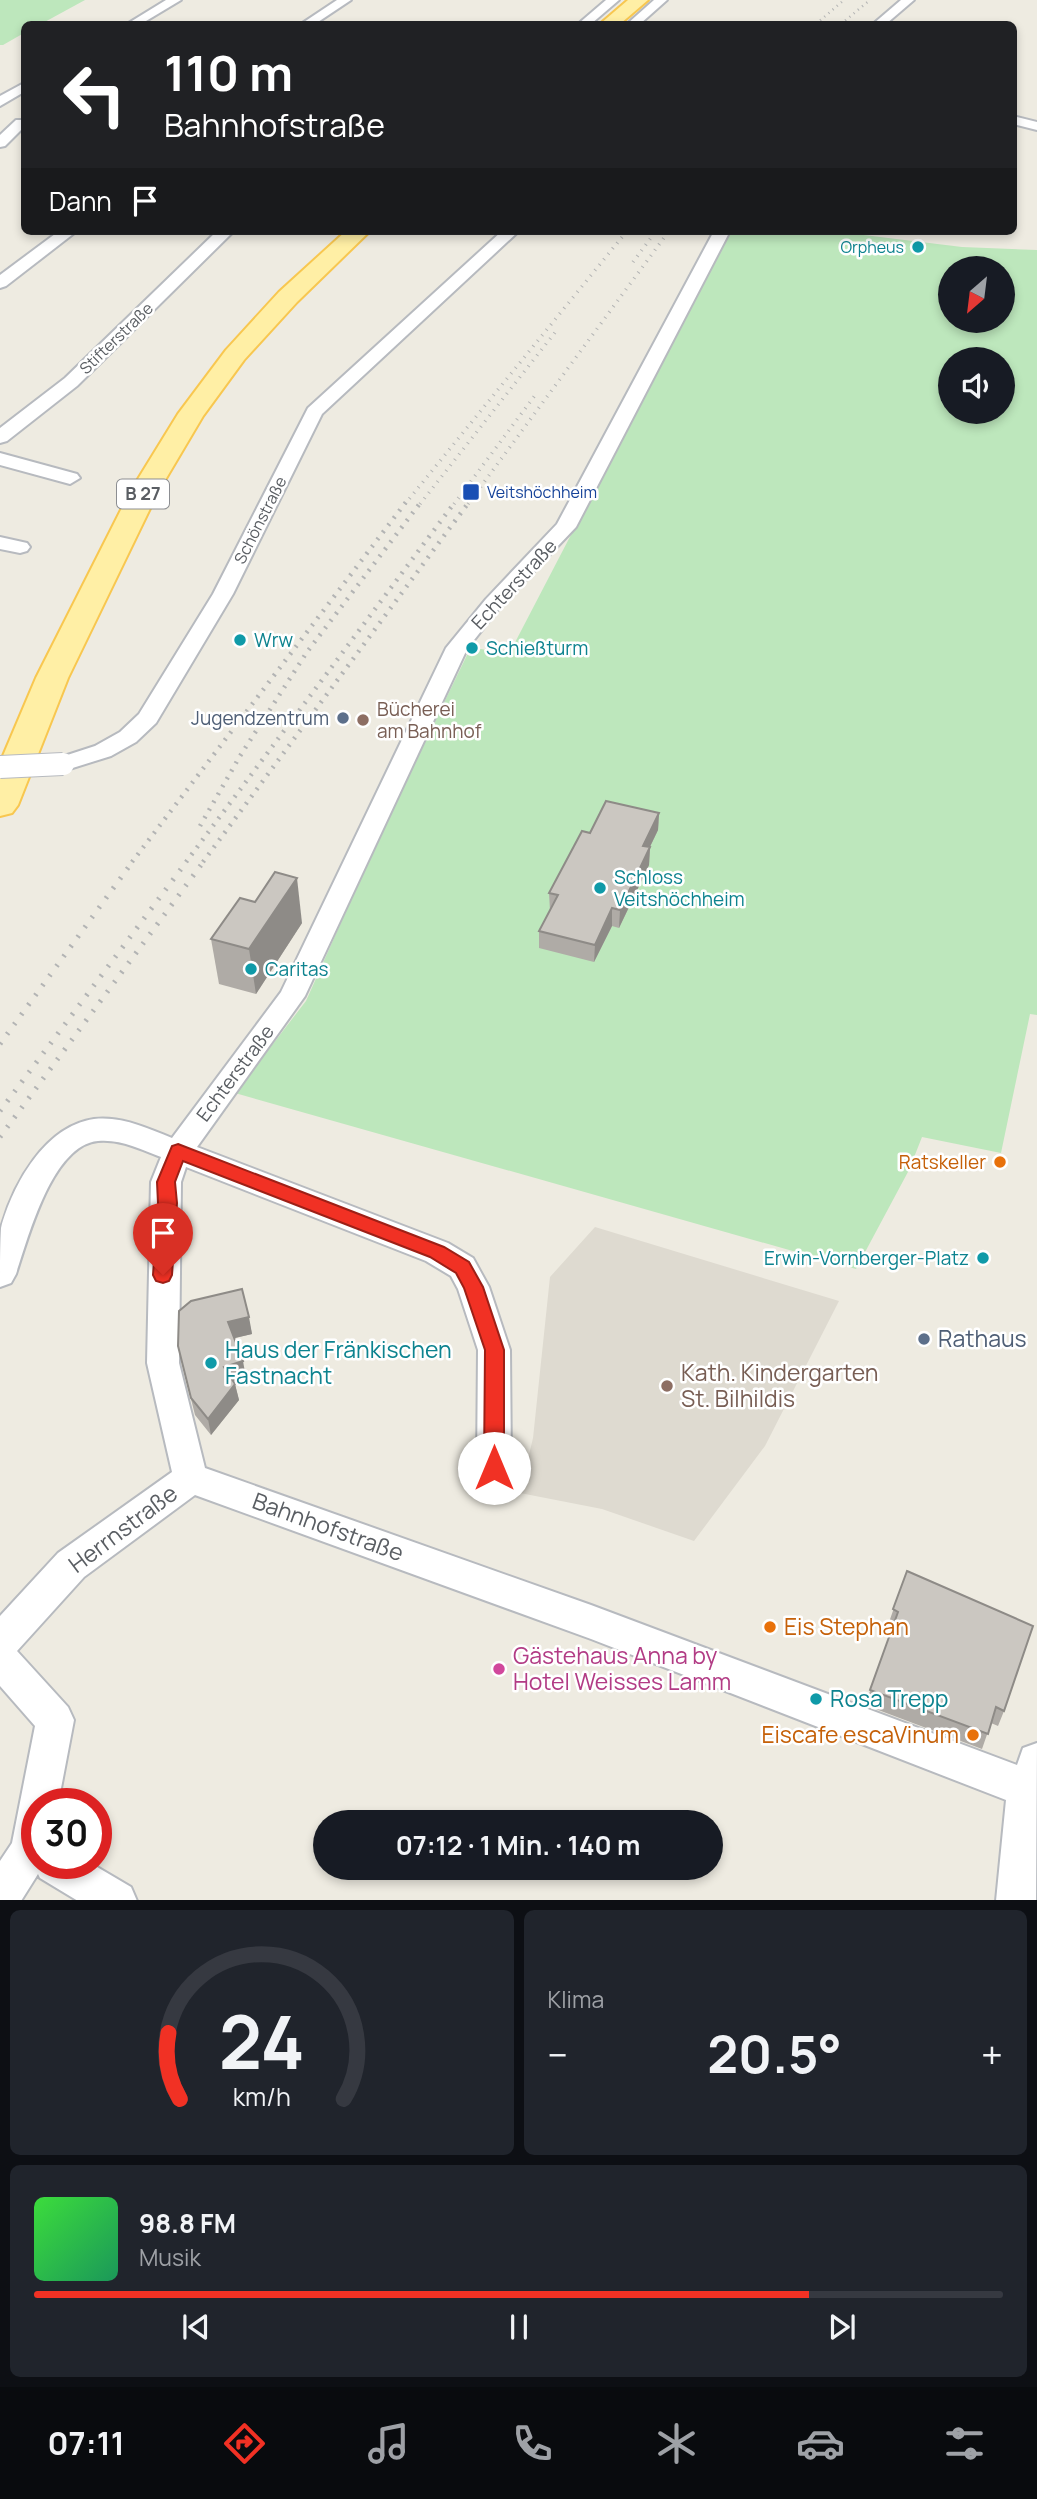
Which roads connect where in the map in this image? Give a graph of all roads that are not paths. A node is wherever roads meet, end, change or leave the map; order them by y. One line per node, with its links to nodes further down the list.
1 (175, 0): 7 (street)
2 (345, 0): 8 (street)
3 (613, 0): 9 (street)
4 (639, 0): 10 (main road)
5 (661, 0): 11 (street)
6 (908, 0): 12 (street)
7 (138, 21)
8 (312, 21)
9 (588, 21)
10 (613, 21)
11 (637, 21)
12 (883, 21)
13 (21, 89): 14 (street)
14 (0, 102)
15 (0, 119): 17 (street)
16 (1017, 121): 19 (street)
17 (21, 123)
18 (21, 125): 20 (street)
19 (1037, 126)
20 (0, 143)
21 (64, 235): 26 (street)
22 (222, 235): 27 (street, Stifterstraße)
23 (355, 235): 31 (main road, B 27)
24 (507, 235): 30 (street, Schönstraße, bridge)
25 (720, 235): 32 (street, Echterstraße)
26 (0, 283)
27 (0, 437)
28 (0, 459): 29 (street)
29 (70, 478)
30 (0, 767)
31 (0, 805)
32 (178, 1151): 33 (street); 34 (street); 35 (street)
33 (0, 1274)
34 (494, 1468)
35 (191, 1478): 36 (street, Herrnstraße); 38 (street, Bahnhofstraße)
36 (0, 1643)
37 (0, 1659): 39 (street)
38 (1034, 1781): 44 (street)
39 (41, 1788)
40 (21, 1869): 42 (street)
41 (87, 1879): 43 (street)
42 (0, 1897)
43 (117, 1900)
44 (1016, 1900)

